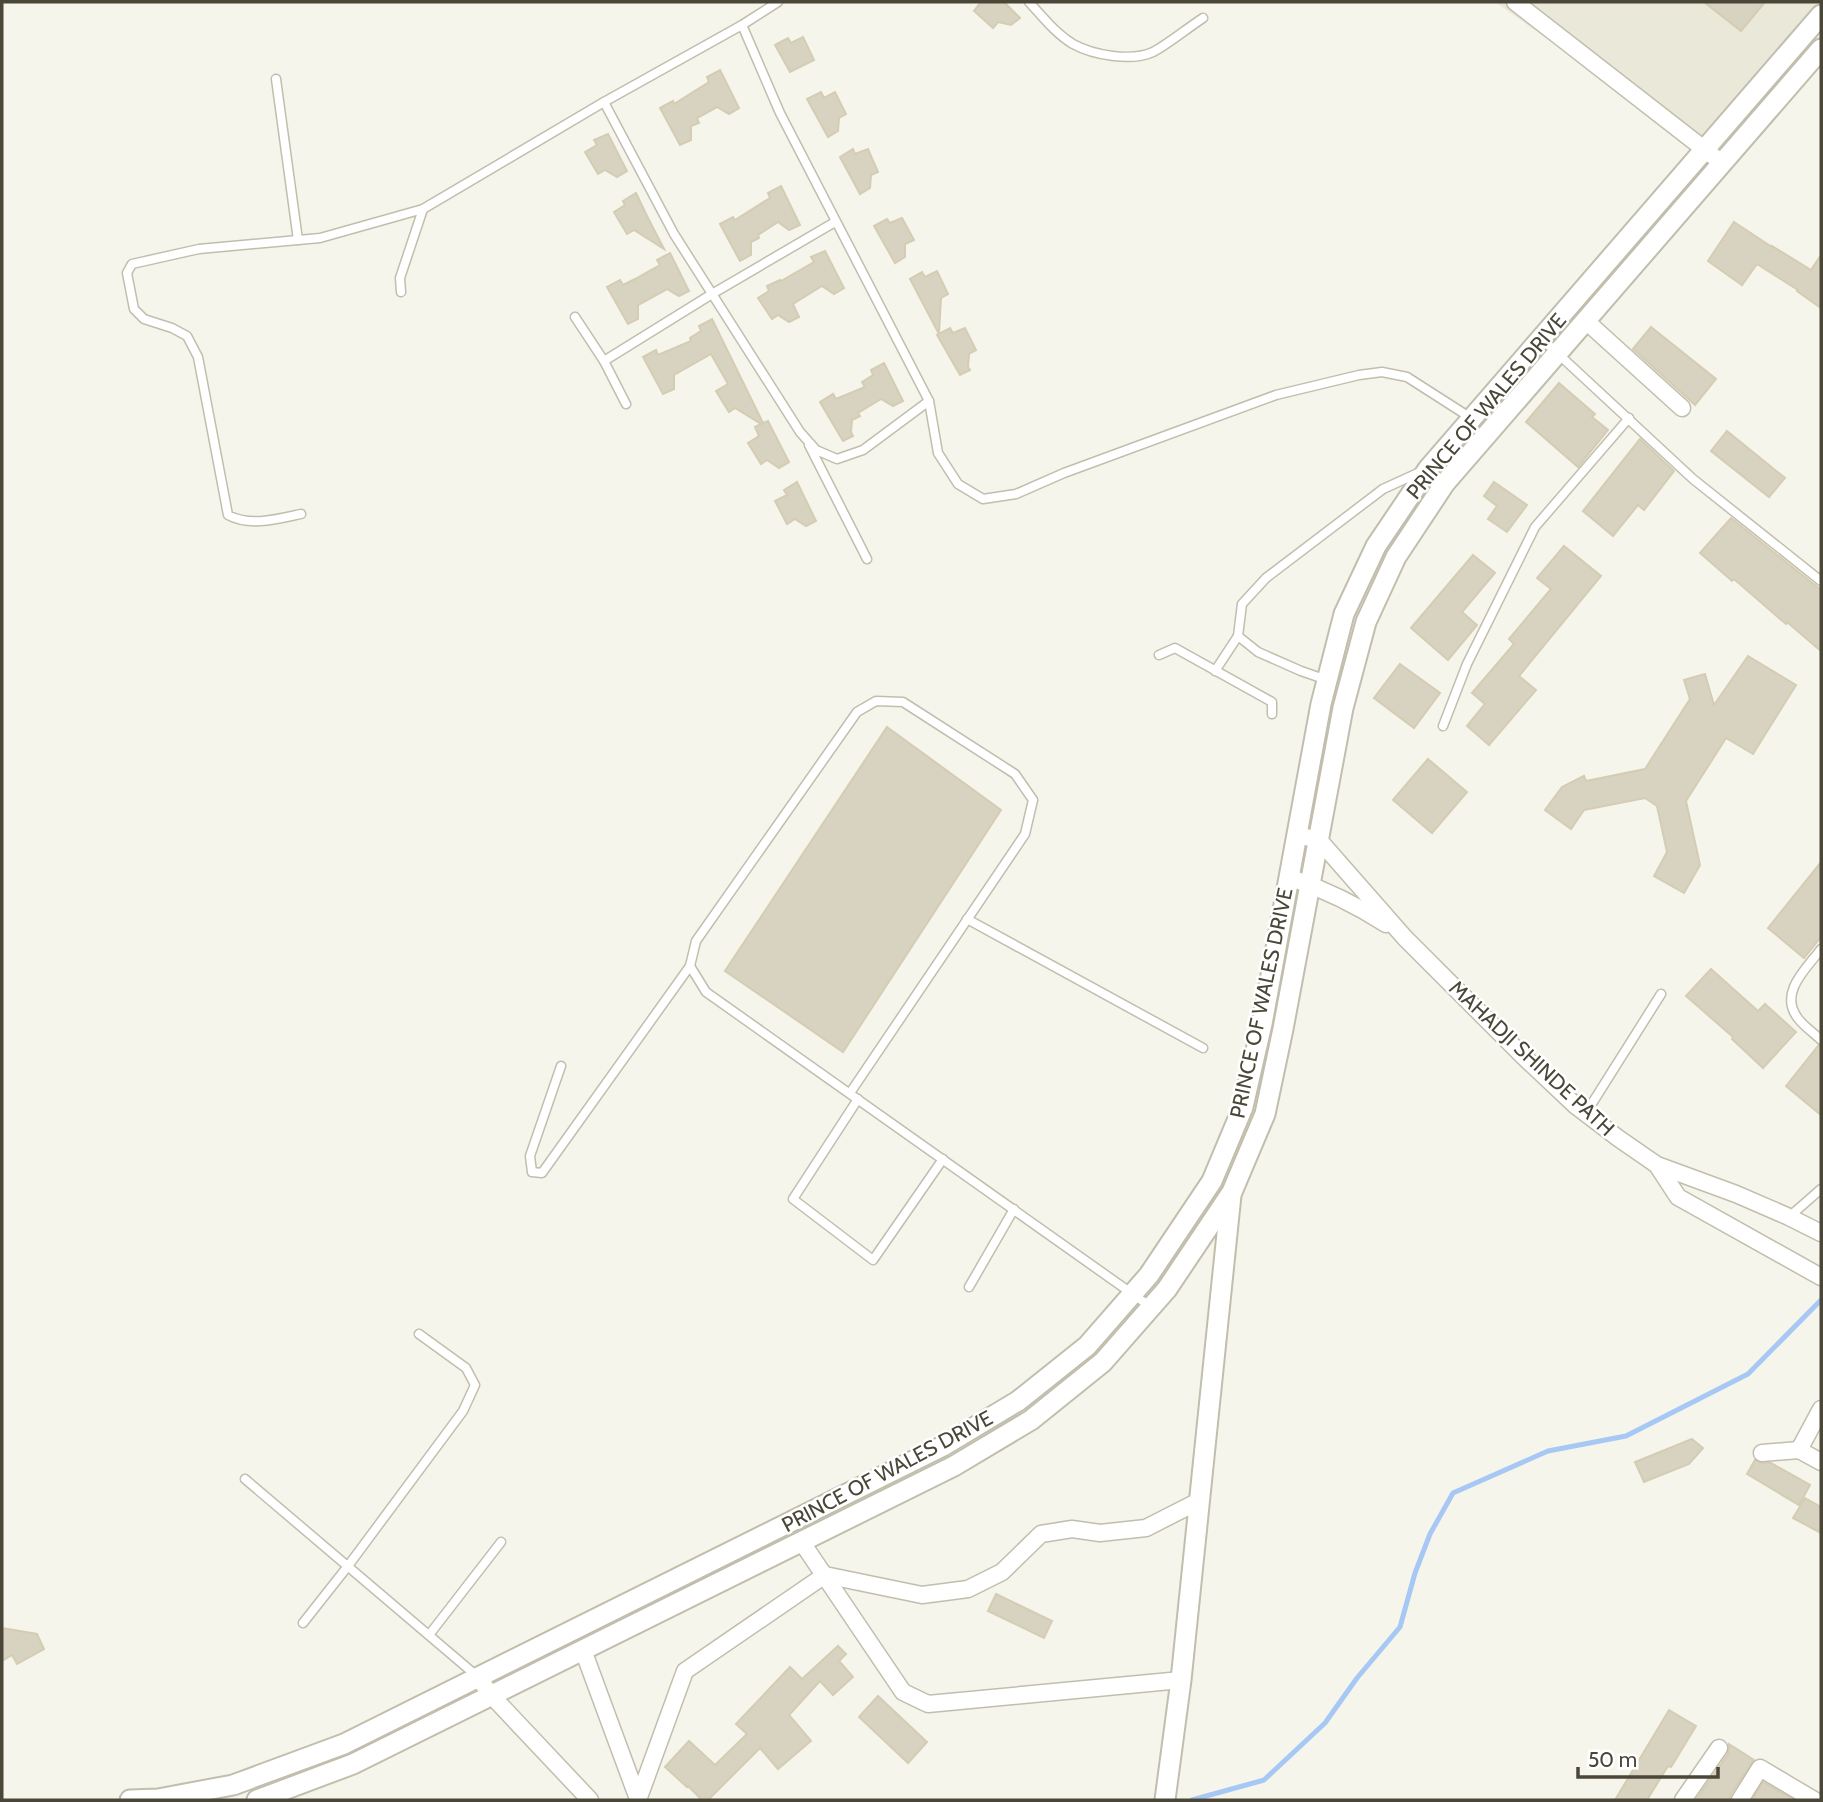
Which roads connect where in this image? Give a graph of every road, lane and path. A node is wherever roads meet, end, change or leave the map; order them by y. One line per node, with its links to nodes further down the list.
1 (778, 2): 6 (lane)
2 (1029, 2): 5 (lane)
3 (1515, 2): 10 (street)
4 (1821, 15): 10 (street, PRINCE OF WALES DRIVE)
5 (1203, 18)
6 (742, 26): 9 (lane); 13 (lane)
7 (1821, 49): 11 (street, PRINCE OF WALES DRIVE)
8 (276, 79): 14 (lane)
9 (604, 102): 12 (lane); 16 (lane)
10 (1705, 149): 11 (street); 19 (street, PRINCE OF WALES DRIVE)
11 (1722, 163): 18 (street, PRINCE OF WALES DRIVE)
12 (423, 209): 14 (lane); 15 (lane)
13 (835, 222): 16 (lane); 22 (lane)
14 (298, 240): 30 (lane)
15 (401, 292)
16 (712, 294): 21 (lane); 28 (lane)
17 (575, 317): 21 (lane)
18 (1586, 321): 20 (street, PRINCE OF WALES DRIVE); 24 (street)
19 (1541, 338): 20 (lane); 25 (street, PRINCE OF WALES DRIVE)
20 (1558, 353): 26 (lane); 27 (street, PRINCE OF WALES DRIVE)
21 (604, 361): 23 (lane)
22 (929, 401): 25 (lane); 28 (lane)
23 (626, 404)
24 (1682, 408)
25 (1472, 418): 27 (lane); 29 (street, PRINCE OF WALES DRIVE)
26 (1629, 418): 32 (lane); 38 (lane)
27 (1488, 433): 40 (street, PRINCE OF WALES DRIVE)
28 (804, 436): 31 (lane)
29 (1427, 469): 33 (lane); 36 (street, PRINCE OF WALES DRIVE)
30 (301, 514)
31 (867, 559)
32 (1821, 581)
33 (1238, 636): 35 (lane); 36 (lane)
34 (1159, 655): 35 (lane)
35 (1215, 671): 37 (lane)
36 (1327, 680): 39 (street, PRINCE OF WALES DRIVE)
37 (1272, 714)
38 (1443, 726)
39 (1297, 835): 40 (street); 41 (street, PRINCE OF WALES DRIVE)
40 (1319, 840): 42 (street, PRINCE OF WALES DRIVE); 44 (street, MAHADJI SHINDE PATH)
41 (1289, 877): 42 (street, MAHADJI SHINDE PATH); 56 (street, PRINCE OF WALES DRIVE)
42 (1311, 885): 44 (street, MAHADJI SHINDE PATH); 58 (street, PRINCE OF WALES DRIVE)
43 (967, 919): 46 (lane); 49 (lane); 51 (lane)
44 (1405, 937): 53 (street, MAHADJI SHINDE PATH)
45 (1821, 949): 48 (lane)
46 (691, 966): 50 (lane); 51 (lane)
47 (1661, 993): 53 (lane)
48 (1821, 1040)
49 (1203, 1048)
50 (561, 1066)
51 (849, 1093): 52 (lane)
52 (858, 1099): 54 (lane); 54 (lane)
53 (1586, 1114): 55 (street, MAHADJI SHINDE PATH)
54 (943, 1159): 59 (lane)
55 (1657, 1165): 60 (street, MAHADJI SHINDE PATH); 62 (street)
56 (1212, 1181): 58 (street); 64 (street, PRINCE OF WALES DRIVE)
57 (1821, 1189): 60 (lane)
58 (1232, 1192): 65 (street, PRINCE OF WALES DRIVE); 72 (street)
59 (1014, 1209): 63 (lane); 64 (lane)
60 (1789, 1217): 61 (street, MAHADJI SHINDE PATH)
61 (1821, 1233)
62 (1821, 1277)
63 (969, 1287)
64 (1133, 1294): 65 (lane); 80 (street, PRINCE OF WALES DRIVE)
65 (1151, 1307): 73 (street, PRINCE OF WALES DRIVE)
66 (419, 1334): 75 (lane)
67 (1821, 1409): 68 (street)
68 (1799, 1450): 69 (street); 70 (street)
69 (1762, 1453)
70 (1821, 1462)
71 (245, 1479): 75 (lane)
72 (1199, 1501): 76 (street); 81 (street)
73 (802, 1541): 76 (street); 79 (street, PRINCE OF WALES DRIVE)
74 (501, 1542): 78 (lane)
75 (348, 1566): 77 (lane); 78 (lane)
76 (825, 1575): 81 (street); 89 (street)
77 (303, 1623)
78 (429, 1634): 80 (lane)
79 (583, 1650): 82 (street, PRINCE OF WALES DRIVE); 89 (street)
80 (478, 1677): 82 (street); 84 (street, PRINCE OF WALES DRIVE)
81 (1181, 1680): 90 (street)
82 (491, 1695): 85 (street, PRINCE OF WALES DRIVE); 88 (street)
83 (1719, 1748): 91 (street)
84 (274, 1770): 85 (street); 86 (street, PRINCE OF WALES DRIVE)
85 (282, 1796): 87 (street, PRINCE OF WALES DRIVE)
86 (130, 1800)
87 (257, 1800)
88 (590, 1800)
89 (638, 1800)
90 (1165, 1800)
91 (1683, 1800)
92 (1740, 1800): 93 (street)
93 (1814, 1800)

